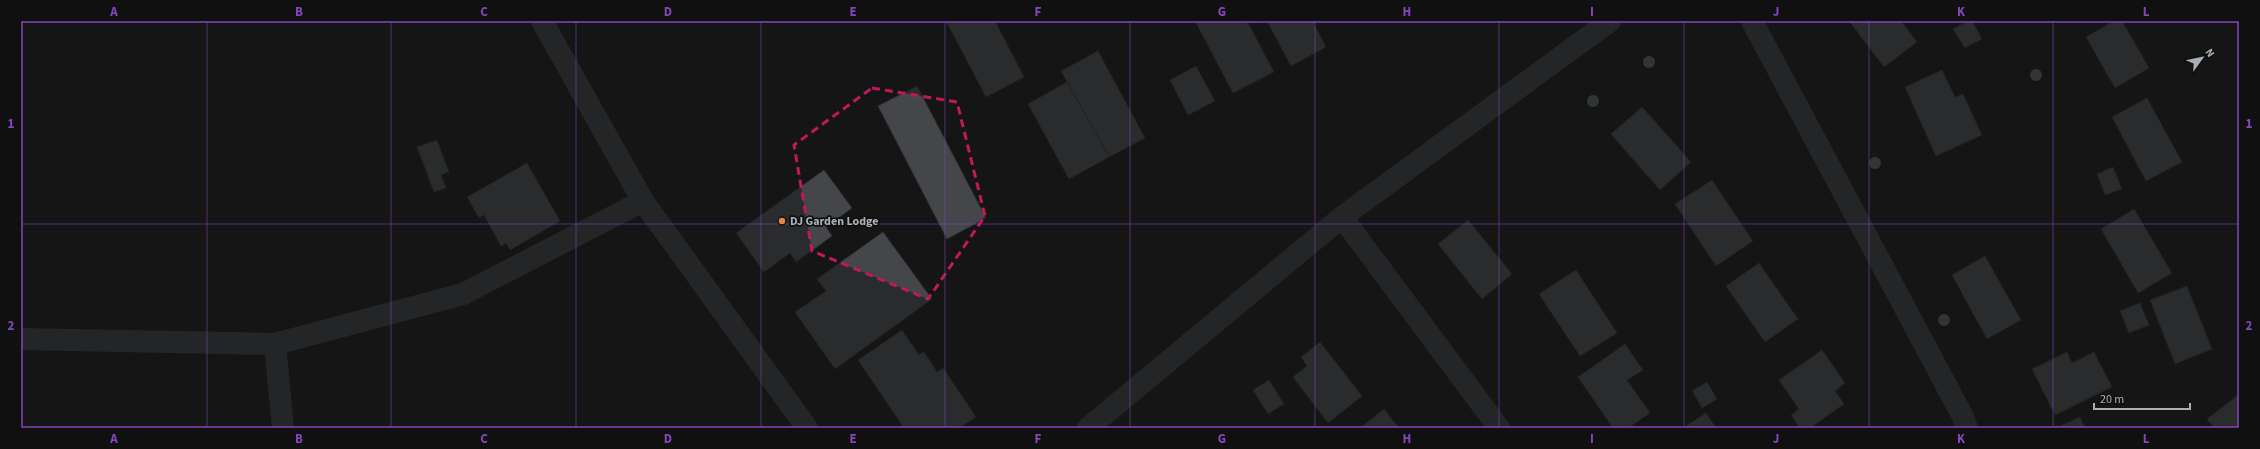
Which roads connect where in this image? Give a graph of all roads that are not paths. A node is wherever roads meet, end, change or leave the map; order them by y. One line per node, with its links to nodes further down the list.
1 (542, 21): 4 (street)
2 (1610, 21): 5 (street)
3 (1752, 21): 12 (street)
4 (643, 201): 7 (street); 9 (street)
5 (1342, 217): 10 (street); 11 (street)
6 (21, 339): 7 (street)
7 (275, 344): 8 (street)
8 (283, 428)
9 (807, 428)
10 (1088, 428)
11 (1499, 428)
12 (1967, 428)

